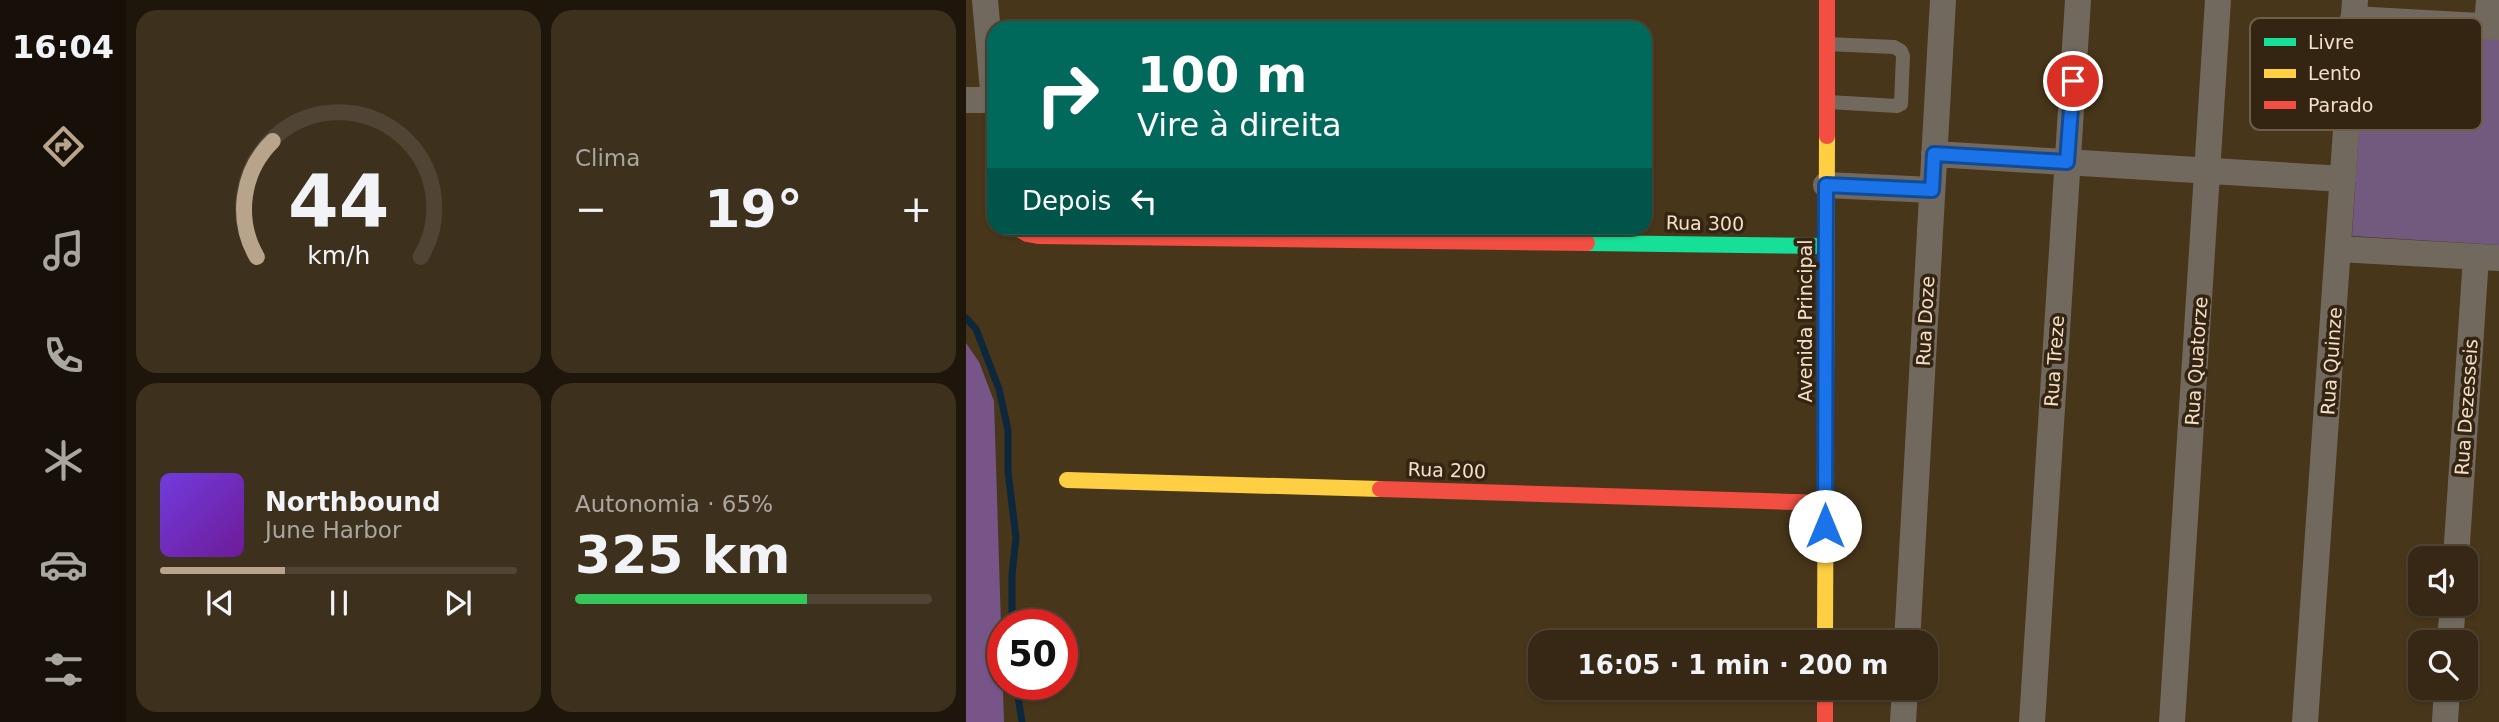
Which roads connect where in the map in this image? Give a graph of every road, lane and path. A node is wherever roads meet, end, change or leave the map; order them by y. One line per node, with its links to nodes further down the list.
1 (985, 0): 9 (street)
2 (1826, 0): 11 (street, Avenida Principal)
3 (1943, 0): 16 (street, Rua Doze)
4 (2078, 0): 17 (street, Rua Treze)
5 (2218, 0): 18 (street, Rua Quatorze)
6 (2489, 0): 10 (street)
7 (2354, 10): 8 (street)
8 (2419, 18)
9 (987, 22)
10 (2493, 27)
11 (1826, 44): 14 (street, Avenida Principal); 14 (lane)
12 (966, 100): 13 (street)
13 (987, 101)
14 (1826, 102): 20 (street, Avenida Principal)
15 (2346, 130): 19 (street, Rua Quinze)
16 (1934, 154): 17 (street); 21 (street, Rua Doze)
17 (2067, 162): 18 (street); 36 (street, Rua Treze)
18 (2208, 171): 19 (street); 37 (street, Rua Quatorze)
19 (2343, 179): 24 (street, Rua Quinze)
20 (1826, 185): 21 (street); 23 (street, Avenida Principal)
21 (1932, 190): 30 (street, Rua Doze)
22 (1032, 235): 23 (street, Rua 300)
23 (1826, 246): 27 (street, Avenida Principal)
24 (2339, 249): 25 (street); 38 (street, Rua Quinze)
25 (2487, 257): 28 (street, Rua Dezesseis)
26 (1067, 480): 27 (street, Rua 200)
27 (1825, 503): 29 (street, Avenida Principal)
28 (2457, 546)
29 (1825, 630)
30 (1908, 630)
31 (1825, 700): 34 (street)
32 (1904, 700): 35 (street)
33 (2446, 700): 39 (street)
34 (1825, 722)
35 (1903, 722)
36 (2032, 722)
37 (2172, 722)
38 (2305, 722)
39 (2445, 722)

